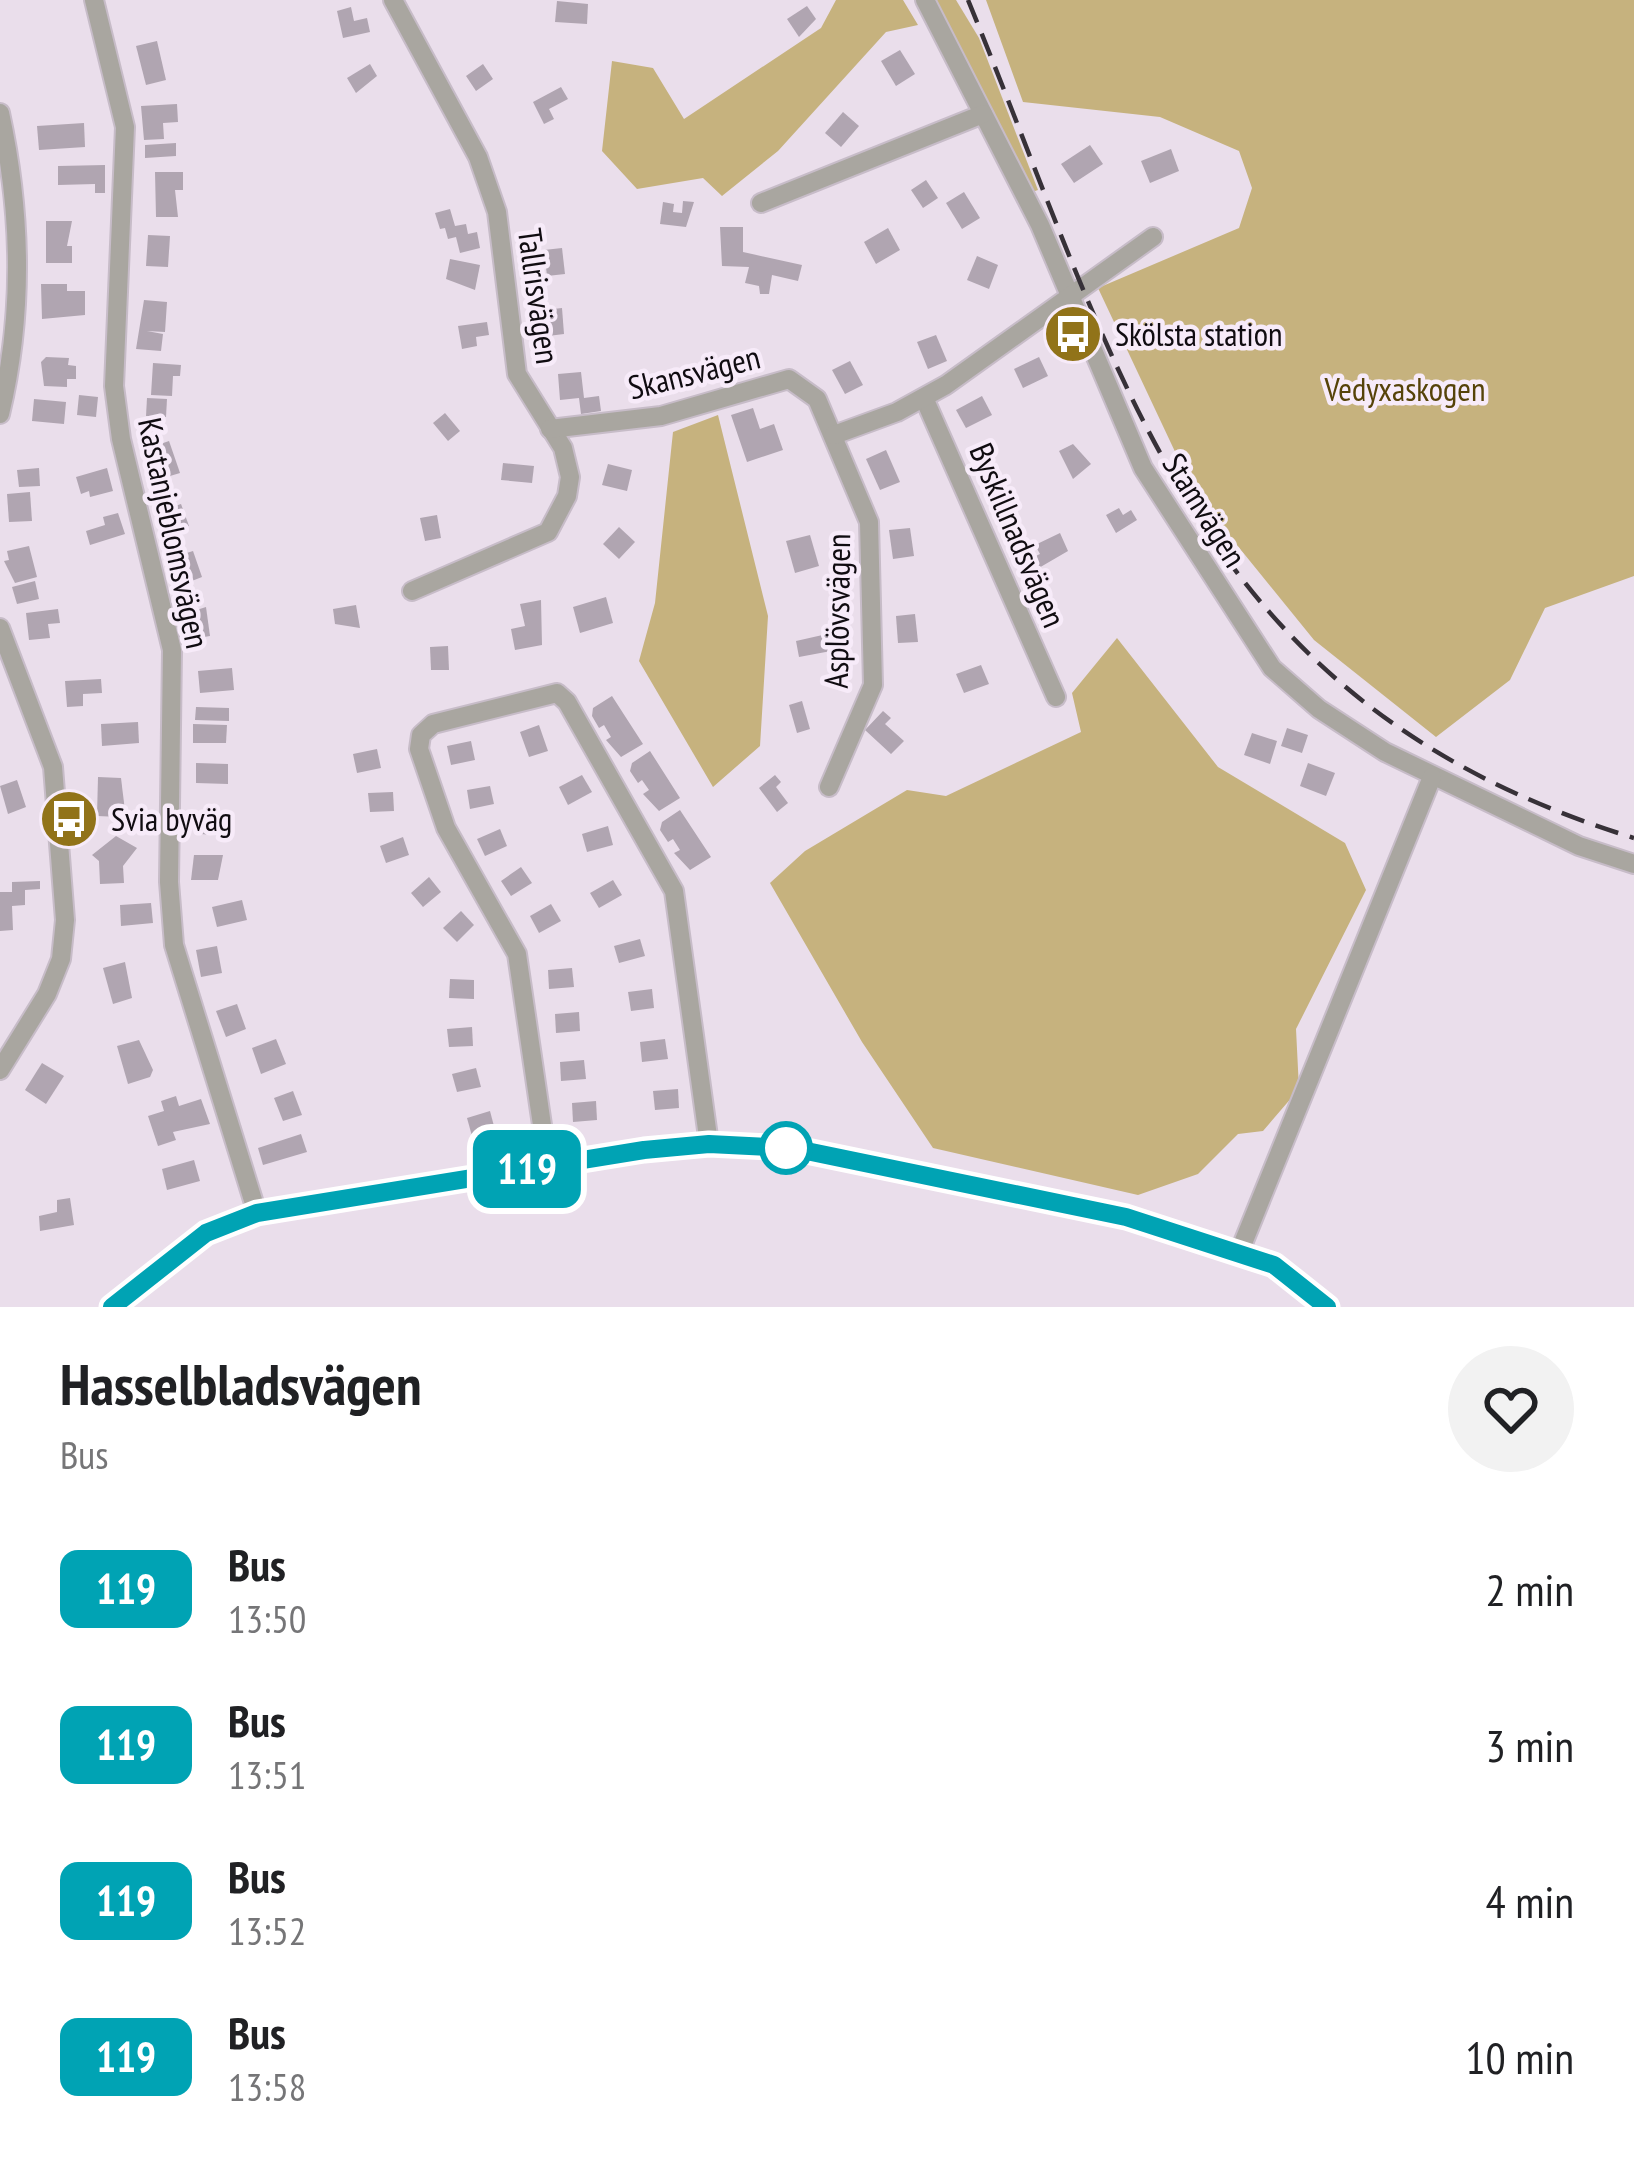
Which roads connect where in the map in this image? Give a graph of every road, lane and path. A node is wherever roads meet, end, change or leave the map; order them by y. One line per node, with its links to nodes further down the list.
1 (94, 0): 22 (street, Kastanjeblomsvägen)
2 (393, 0): 11 (street, Tallrisvägen)
3 (925, 0): 5 (street, Stamvägen)
4 (0, 113): 10 (street)
5 (983, 114): 6 (street); 8 (street, Stamvägen)
6 (761, 203)
7 (1153, 237): 8 (street)
8 (1070, 293): 9 (street); 16 (street, Stamvägen)
9 (924, 398): 12 (street); 15 (street, Byskillnadsvägen)
10 (0, 414)
11 (550, 429): 12 (street, Skansvägen); 13 (street, Tallrisvägen)
12 (834, 435): 17 (street, Asplövsvägen)
13 (412, 591)
14 (0, 628): 19 (street)
15 (1056, 697)
16 (1432, 777): 18 (street, Stamvägen); 23 (street)
17 (829, 787)
18 (1634, 864)
19 (0, 1070)
20 (709, 1144): 21 (street); 21 (street); 23 (street)
21 (548, 1166): 22 (street)
22 (257, 1213): 24 (street)
23 (1239, 1253): 25 (street)
24 (112, 1307)
25 (1327, 1307)

